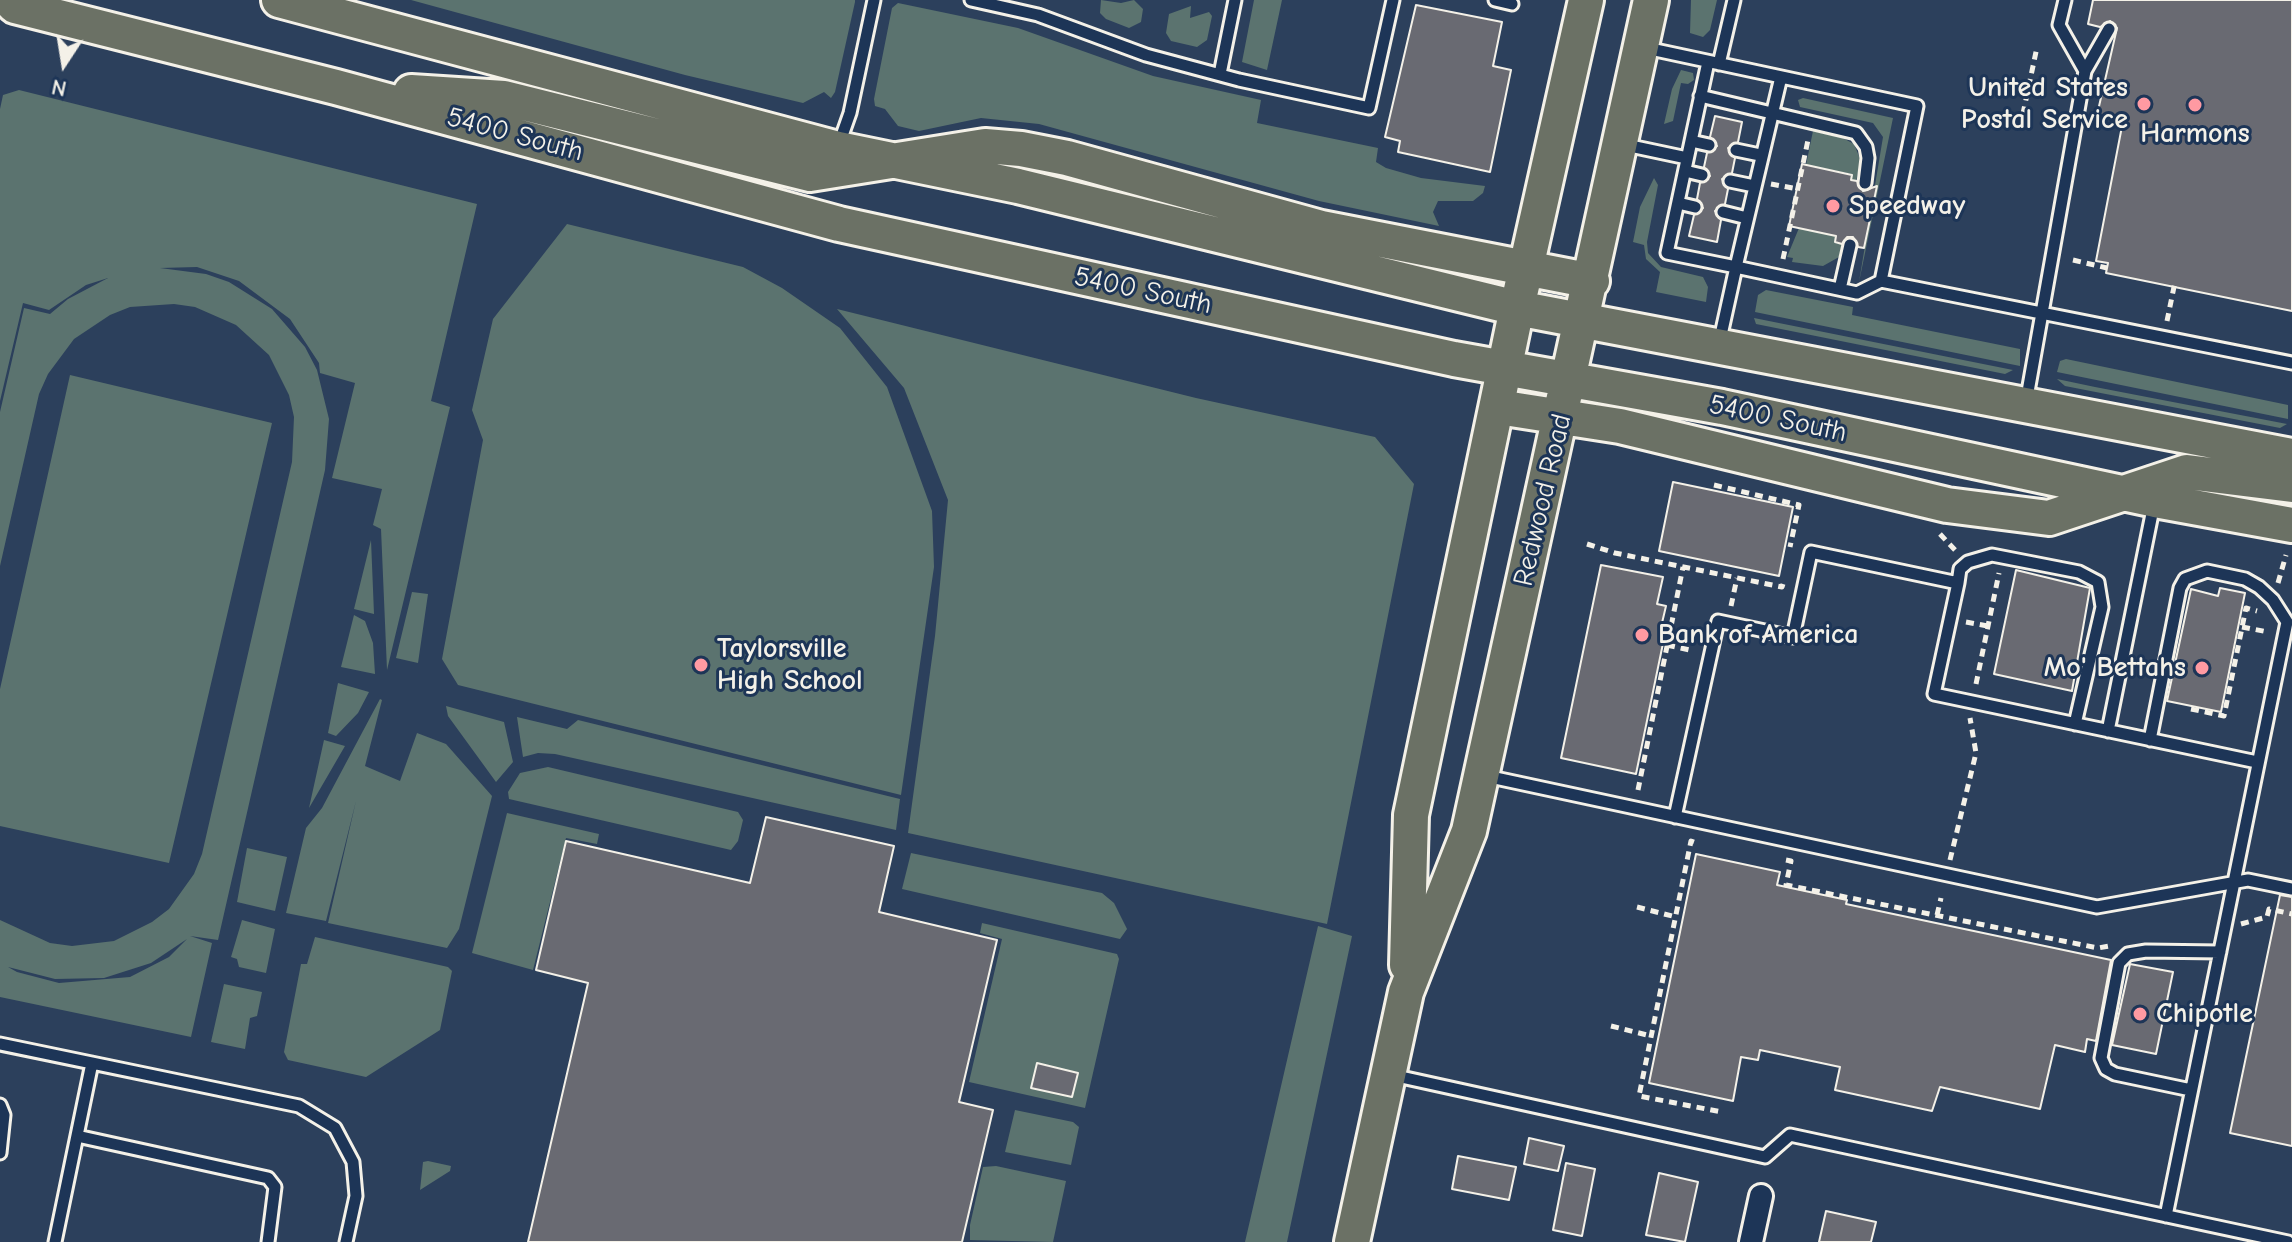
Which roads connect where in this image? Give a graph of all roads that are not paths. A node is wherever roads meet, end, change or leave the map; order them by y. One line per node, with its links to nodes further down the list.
1 (9, 0): 19 (main road, 5400 South)
2 (279, 0): 25 (main road)
3 (874, 0): 25 (lane)
4 (971, 0): 17 (lane)
5 (1235, 0): 17 (lane)
6 (1393, 0): 17 (lane)
7 (1495, 0): 12 (lane)
8 (1586, 0): 41 (main road, Redwood Road)
9 (1651, 0): 14 (main road, Redwood Road)
10 (1734, 0): 15 (lane)
11 (2065, 0): 16 (lane)
12 (1512, 4)
13 (2109, 29): 16 (lane)
14 (1641, 47): 15 (lane); 23 (main road, Redwood Road)
15 (1713, 63): 18 (lane); 20 (lane)
16 (2085, 71): 46 (lane)
17 (1220, 74)
18 (1781, 77): 21 (lane); 43 (lane)
19 (336, 87): 29 (main road); 50 (main road, 5400 South)
20 (1700, 96): 21 (lane); 22 (lane)
21 (1773, 112): 27 (lane); 33 (lane)
22 (1691, 141): 24 (lane); 28 (lane)
23 (1621, 144): 28 (lane); 42 (main road, Redwood Road)
24 (1709, 145)
25 (838, 149): 29 (main road)
26 (1736, 150): 27 (lane)
27 (1760, 155): 34 (lane)
28 (1687, 158): 30 (lane)
29 (894, 162): 41 (main road); 45 (main road)
30 (1685, 171): 31 (lane); 35 (lane)
31 (1702, 175)
32 (1730, 181): 34 (lane)
33 (1865, 183)
34 (1754, 186): 38 (lane)
35 (1678, 203): 36 (lane); 40 (lane)
36 (1695, 207)
37 (1723, 212): 38 (lane)
38 (1747, 218): 40 (lane)
39 (1850, 245): 44 (lane)
40 (1736, 267): 44 (lane); 48 (lane)
41 (1527, 269): 42 (main road); 45 (main road, Redwood Road)
42 (1592, 281): 47 (main road, Redwood Road)
43 (1881, 281): 44 (lane); 46 (lane)
44 (1840, 289)
45 (1517, 308): 47 (main road); 50 (main road, Redwood Road)
46 (2040, 313): 49 (lane); 53 (lane)
47 (1583, 321): 48 (main road); 51 (main road, Redwood Road)
48 (1718, 345): 53 (main road)
49 (2292, 363)
50 (1505, 368): 51 (main road, 5400 South); 52 (main road, Redwood Road)
51 (1570, 379): 54 (main road, Redwood Road); 57 (main road, 5400 South)
52 (1498, 407): 54 (main road); 70 (main road, Redwood Road)
53 (2025, 407): 55 (main road)
54 (1562, 417): 57 (main road); 65 (main road, Redwood Road)
55 (2292, 456)
56 (2292, 485): 57 (main road)
57 (2141, 496): 58 (main road, 5400 South); 62 (lane)
58 (2289, 540)
59 (1958, 583): 61 (lane); 61 (lane); 66 (lane)
60 (2290, 623): 63 (lane); 64 (lane)
61 (2075, 724): 62 (lane)
62 (2108, 731): 63 (lane)
63 (2150, 740): 64 (lane)
64 (2257, 762): 67 (lane)
65 (1481, 775): 66 (lane); 70 (main road, Redwood Road)
66 (1675, 817): 67 (lane)
67 (2231, 883): 68 (lane); 69 (lane)
68 (2292, 889)
69 (2220, 952): 74 (lane); 74 (lane)
70 (1406, 992): 73 (main road, Redwood Road)
71 (0, 1044): 72 (lane)
72 (92, 1063): 76 (lane); 82 (lane)
73 (1387, 1074): 79 (lane); 83 (main road, Redwood Road)
74 (2191, 1090): 79 (lane)
75 (0, 1105): 77 (lane)
76 (77, 1136): 80 (lane); 81 (lane)
77 (0, 1153)
78 (1761, 1196): 84 (street)
79 (2166, 1216): 85 (lane)
80 (55, 1242)
81 (268, 1242)
82 (346, 1242)
83 (1352, 1242)
84 (1751, 1242)
85 (2288, 1242)

